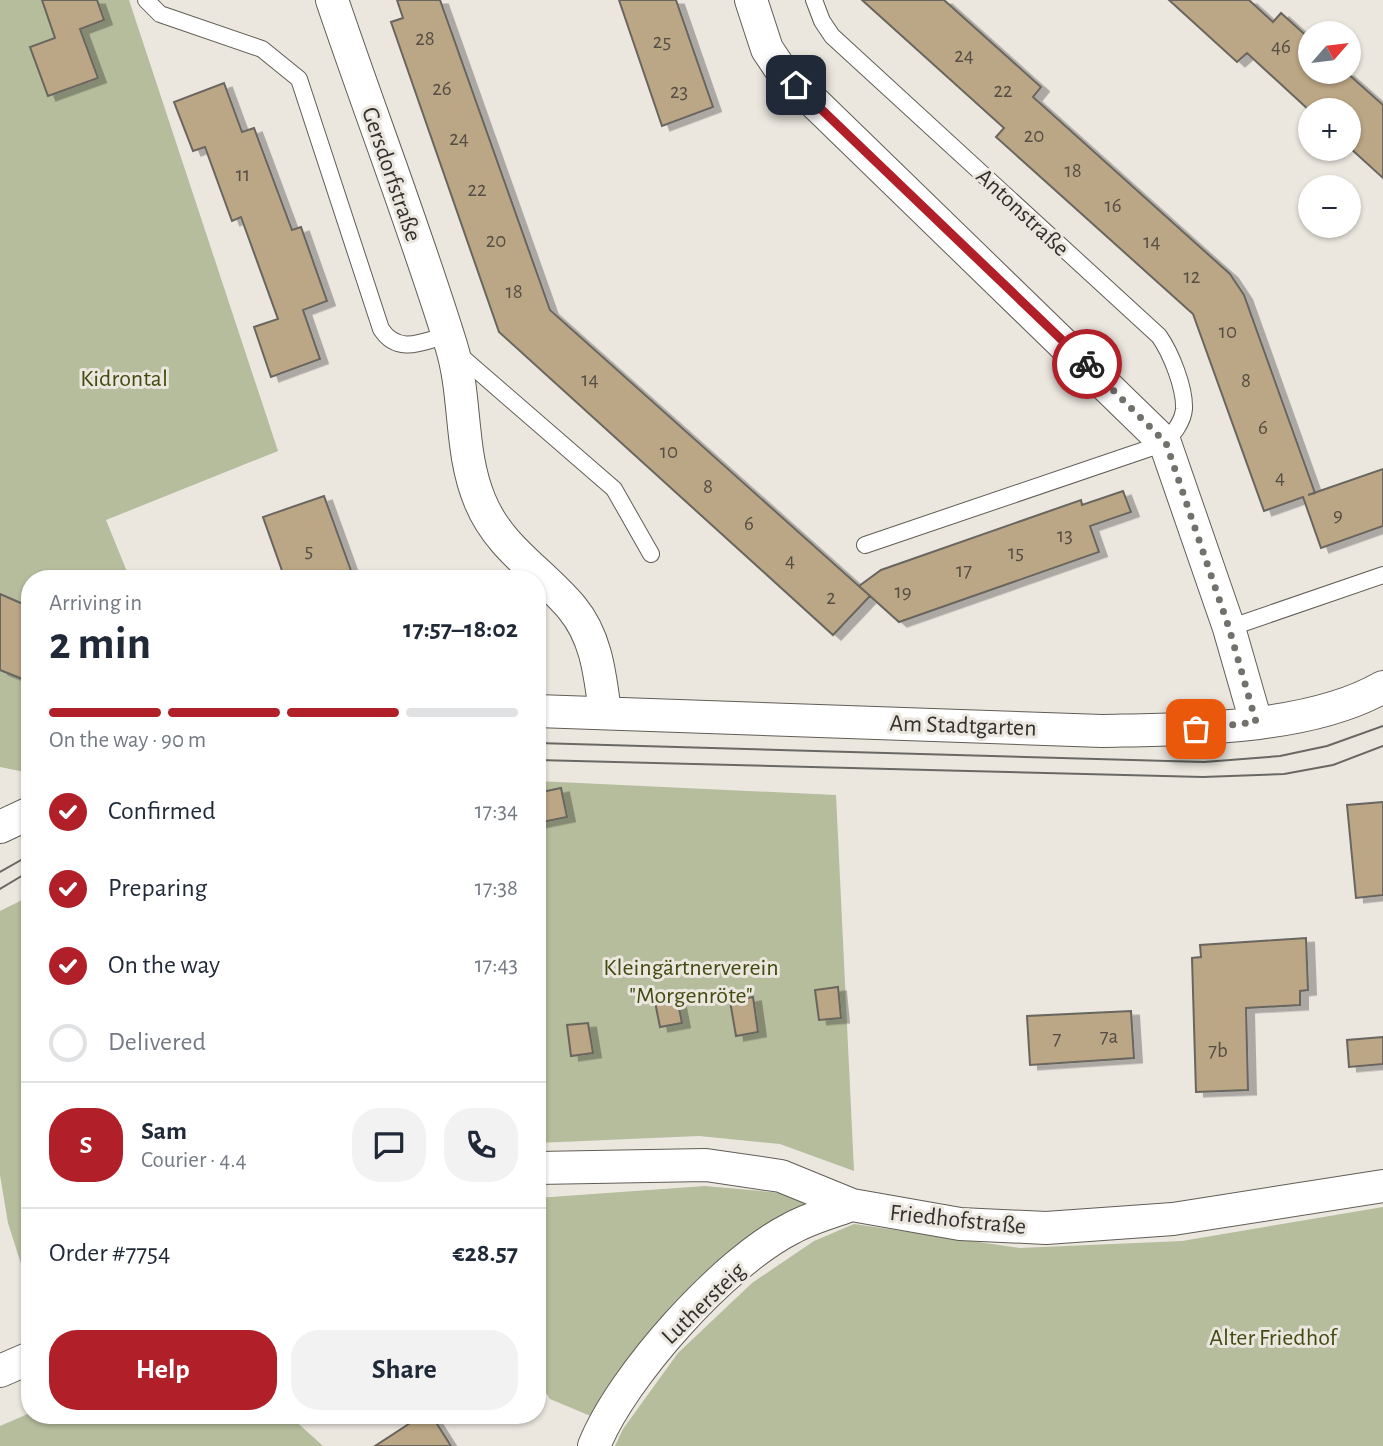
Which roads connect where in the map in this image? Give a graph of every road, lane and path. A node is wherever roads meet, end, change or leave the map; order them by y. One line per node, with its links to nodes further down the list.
1 (146, 0): 5 (lane)
2 (332, 0): 5 (street, Gersdorfstraße)
3 (751, 0): 6 (street)
4 (814, 0): 6 (lane, Antonstraße)
5 (450, 342): 8 (lane); 9 (street, Gersdorfstraße)
6 (1166, 443): 7 (lane); 12 (street)
7 (865, 545)
8 (651, 554)
9 (532, 570)
10 (1383, 575): 12 (lane)
11 (546, 583): 15 (street, Gersdorfstraße)
12 (1229, 628): 16 (street)
13 (1383, 687): 16 (street, Am Stadtgarten)
14 (546, 711): 15 (street, Am Stadtgarten)
15 (605, 712): 16 (street, Am Stadtgarten)
16 (1256, 722)
17 (21, 817): 18 (street)
18 (0, 827)
19 (546, 1168): 21 (street, Friedhofstraße)
20 (1383, 1186): 21 (street, Friedhofstraße)
21 (852, 1205): 24 (street, Luthersteig)
22 (21, 1362): 23 (street)
23 (0, 1371)
24 (594, 1446)

